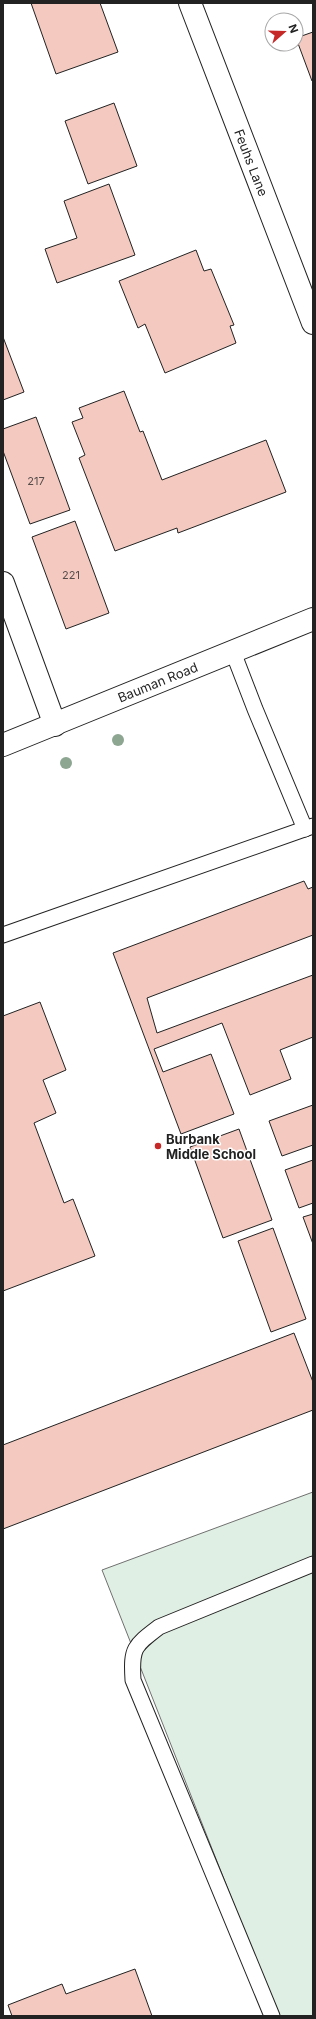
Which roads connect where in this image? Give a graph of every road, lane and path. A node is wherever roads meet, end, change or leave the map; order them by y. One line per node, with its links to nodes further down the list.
1 (190, 3): 2 (street, Feuhs Lane)
2 (313, 323)
3 (3, 583): 6 (street)
4 (313, 619): 5 (street, Bauman Road)
5 (233, 652): 6 (street, Bauman Road); 8 (lane)
6 (55, 725): 7 (street, Bauman Road)
7 (3, 745)
8 (309, 828): 9 (lane)
9 (3, 935)
10 (313, 1564): 11 (lane)
11 (272, 2016)

